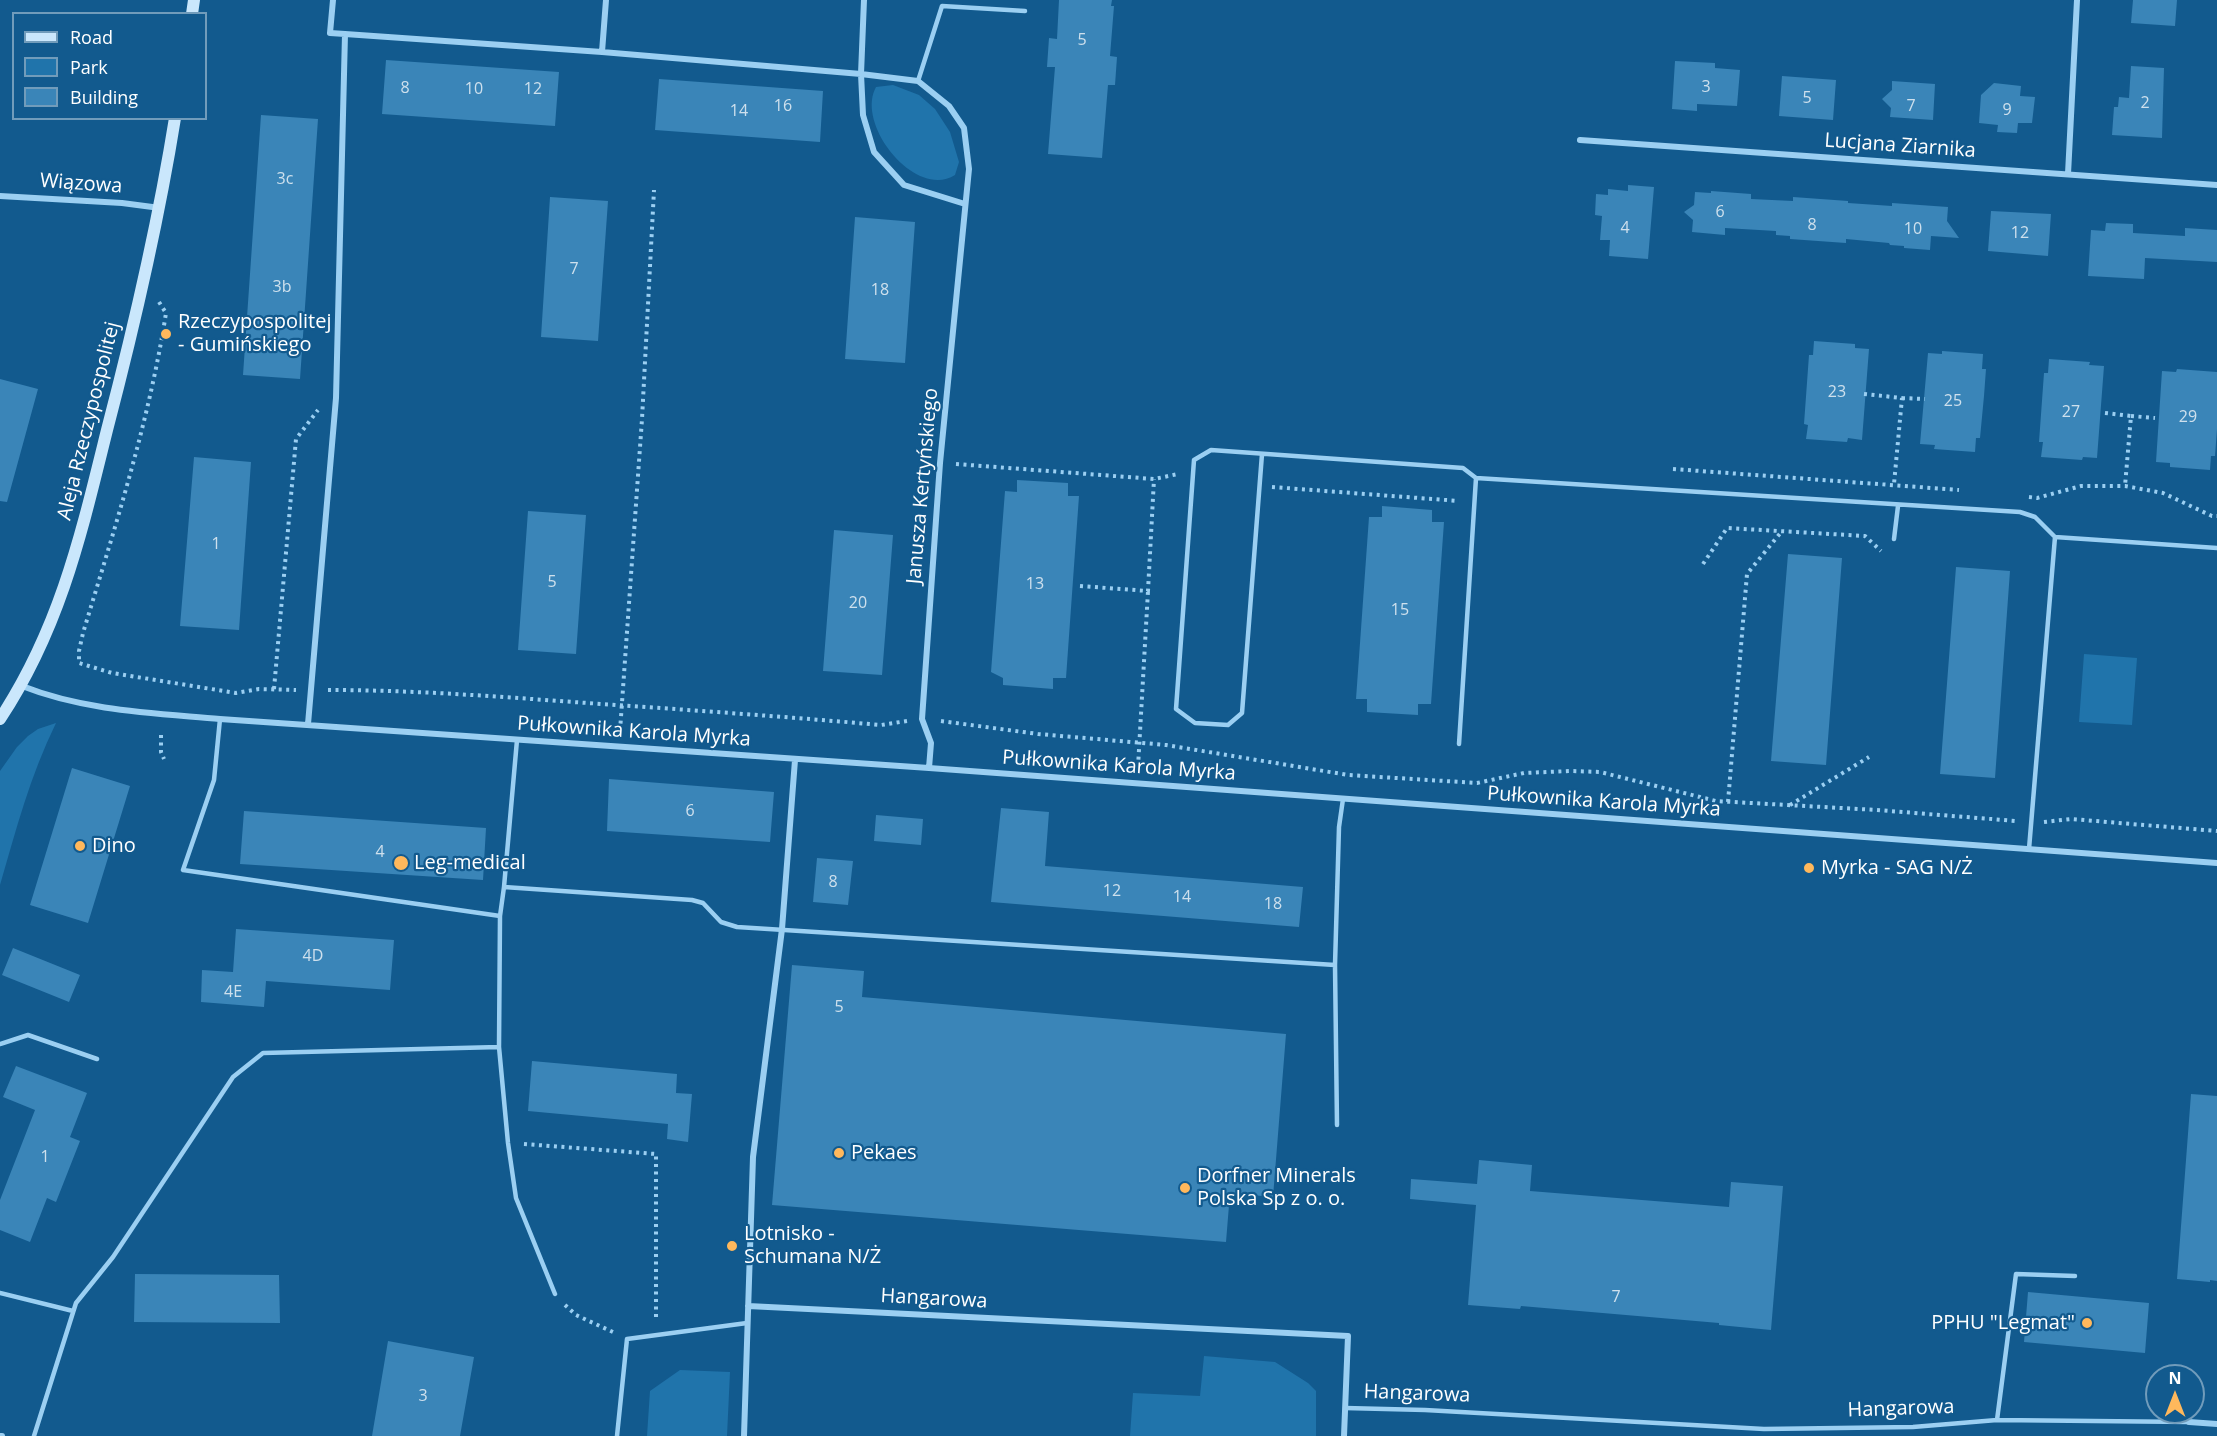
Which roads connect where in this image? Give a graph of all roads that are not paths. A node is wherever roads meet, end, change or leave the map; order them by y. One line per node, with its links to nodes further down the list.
1 (333, 0): 6 (street)
2 (606, 0): 7 (street)
3 (864, 0): 8 (street)
4 (2077, 0): 12 (street)
5 (1025, 11): 9 (lane)
6 (345, 34): 7 (street); 26 (street)
7 (602, 52): 8 (street)
8 (861, 74): 9 (street); 15 (street)
9 (918, 81): 15 (street, Janusza Kertyńskiego)
10 (175, 120): 16 (street, Aleja Rzeczypospolitej)
11 (1580, 140): 12 (street, Lucjana Ziarnika)
12 (2068, 174): 13 (street, Lucjana Ziarnika)
13 (2217, 185)
14 (0, 196): 16 (street, Wiązowa)
15 (965, 204): 30 (street, Janusza Kertyńskiego)
16 (160, 208): 23 (street, Aleja Rzeczypospolitej)
17 (1262, 454): 17 (lane); 18 (lane)
18 (1476, 478): 19 (lane); 28 (lane)
19 (1898, 506): 20 (lane); 21 (lane)
20 (2055, 537): 22 (lane); 32 (lane)
21 (1894, 539)
22 (2217, 549)
23 (22, 686): 24 (street, Aleja Rzeczypospolitej); 25 (street, Pułkownika Karola Myrka)
24 (0, 719)
25 (220, 719): 26 (street, Pułkownika Karola Myrka); 35 (lane)
26 (308, 724): 27 (street, Pułkownika Karola Myrka)
27 (517, 740): 29 (street, Pułkownika Karola Myrka); 34 (lane)
28 (1459, 744)
29 (795, 760): 30 (street, Pułkownika Karola Myrka); 36 (street)
30 (929, 768): 31 (street, Pułkownika Karola Myrka)
31 (1343, 799): 32 (street, Pułkownika Karola Myrka); 37 (lane)
32 (2029, 849): 33 (street, Pułkownika Karola Myrka)
33 (2217, 863)
34 (504, 887): 35 (lane); 36 (lane)
35 (500, 916): 39 (lane)
36 (782, 929): 37 (lane); 45 (street)
37 (1335, 964): 41 (lane)
38 (0, 1044): 40 (lane)
39 (499, 1047): 44 (lane); 46 (lane)
40 (97, 1059)
41 (1337, 1125)
42 (2075, 1276): 49 (lane)
43 (0, 1293): 46 (lane)
44 (555, 1294)
45 (748, 1306): 47 (street); 48 (street, Hangarowa)
46 (73, 1311): 51 (lane)
47 (747, 1323): 52 (lane); 53 (street)
48 (1345, 1408): 49 (lane, Hangarowa); 54 (street)
49 (1997, 1420): 50 (lane, Hangarowa)
50 (2145, 1422)
51 (34, 1436)
52 (617, 1436)
53 (744, 1436)
54 (1344, 1436)

